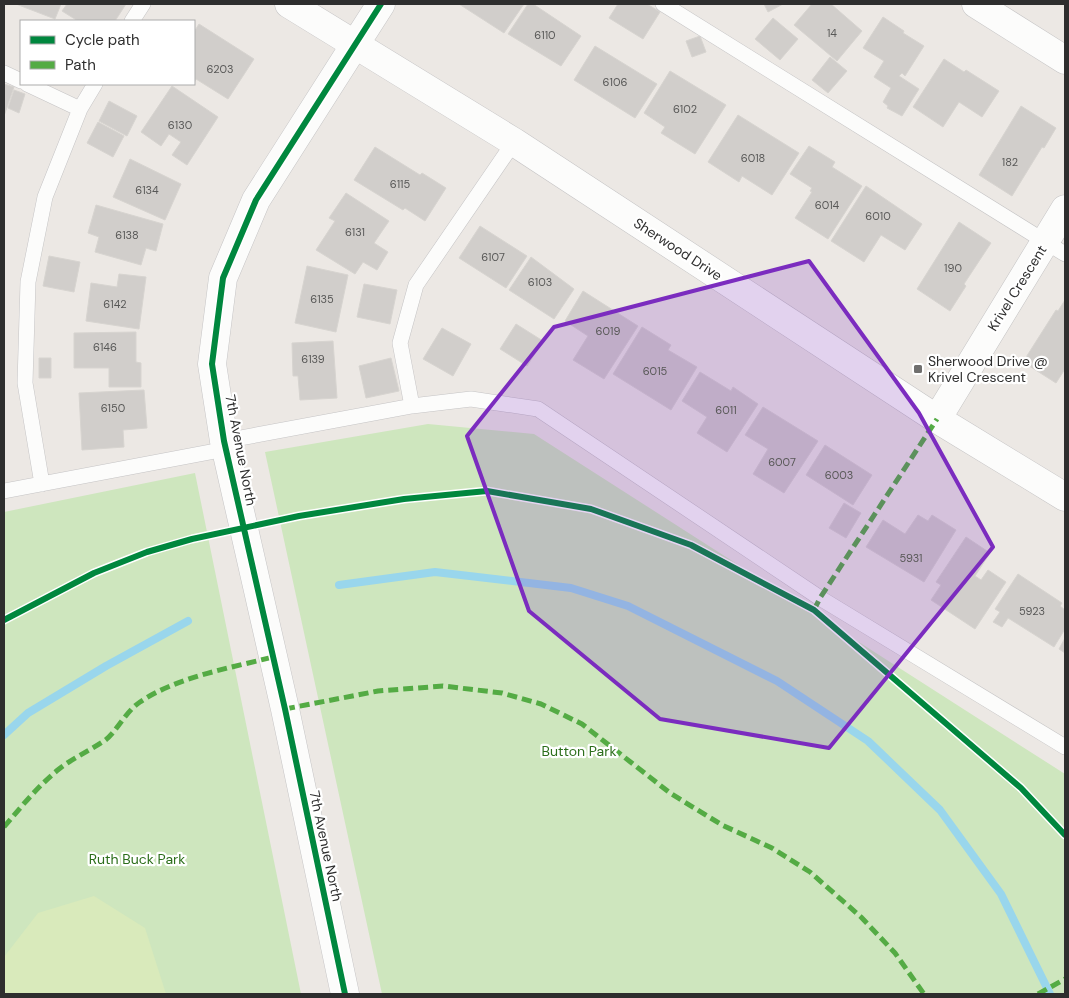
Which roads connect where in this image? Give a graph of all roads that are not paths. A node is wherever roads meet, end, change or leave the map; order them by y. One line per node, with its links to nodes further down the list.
1 (143, 4): 6 (lane)
2 (289, 4): 7 (street, Sherwood Drive)
3 (381, 4): 7 (street, 7th Avenue North)
4 (663, 4): 16 (lane)
5 (988, 7): 8 (street)
6 (133, 20)
7 (356, 43): 14 (street, Sherwood Drive); 19 (street, 7th Avenue North)
8 (1065, 60)
9 (4, 72): 10 (lane)
10 (20, 80)
11 (29, 85): 13 (lane)
12 (94, 85): 13 (lane)
13 (80, 110): 20 (lane)
14 (514, 142): 17 (lane); 18 (street, Sherwood Drive)
15 (1065, 209): 16 (street, Krivel Crescent)
16 (1056, 248): 18 (street, Krivel Crescent)
17 (412, 406): 19 (lane); 23 (lane)
18 (937, 418): 22 (street, Sherwood Drive)
19 (225, 445): 20 (lane); 24 (street, 7th Avenue North)
20 (42, 484): 21 (lane)
21 (4, 491)
22 (1065, 496)
23 (1065, 747)
24 (345, 994)

